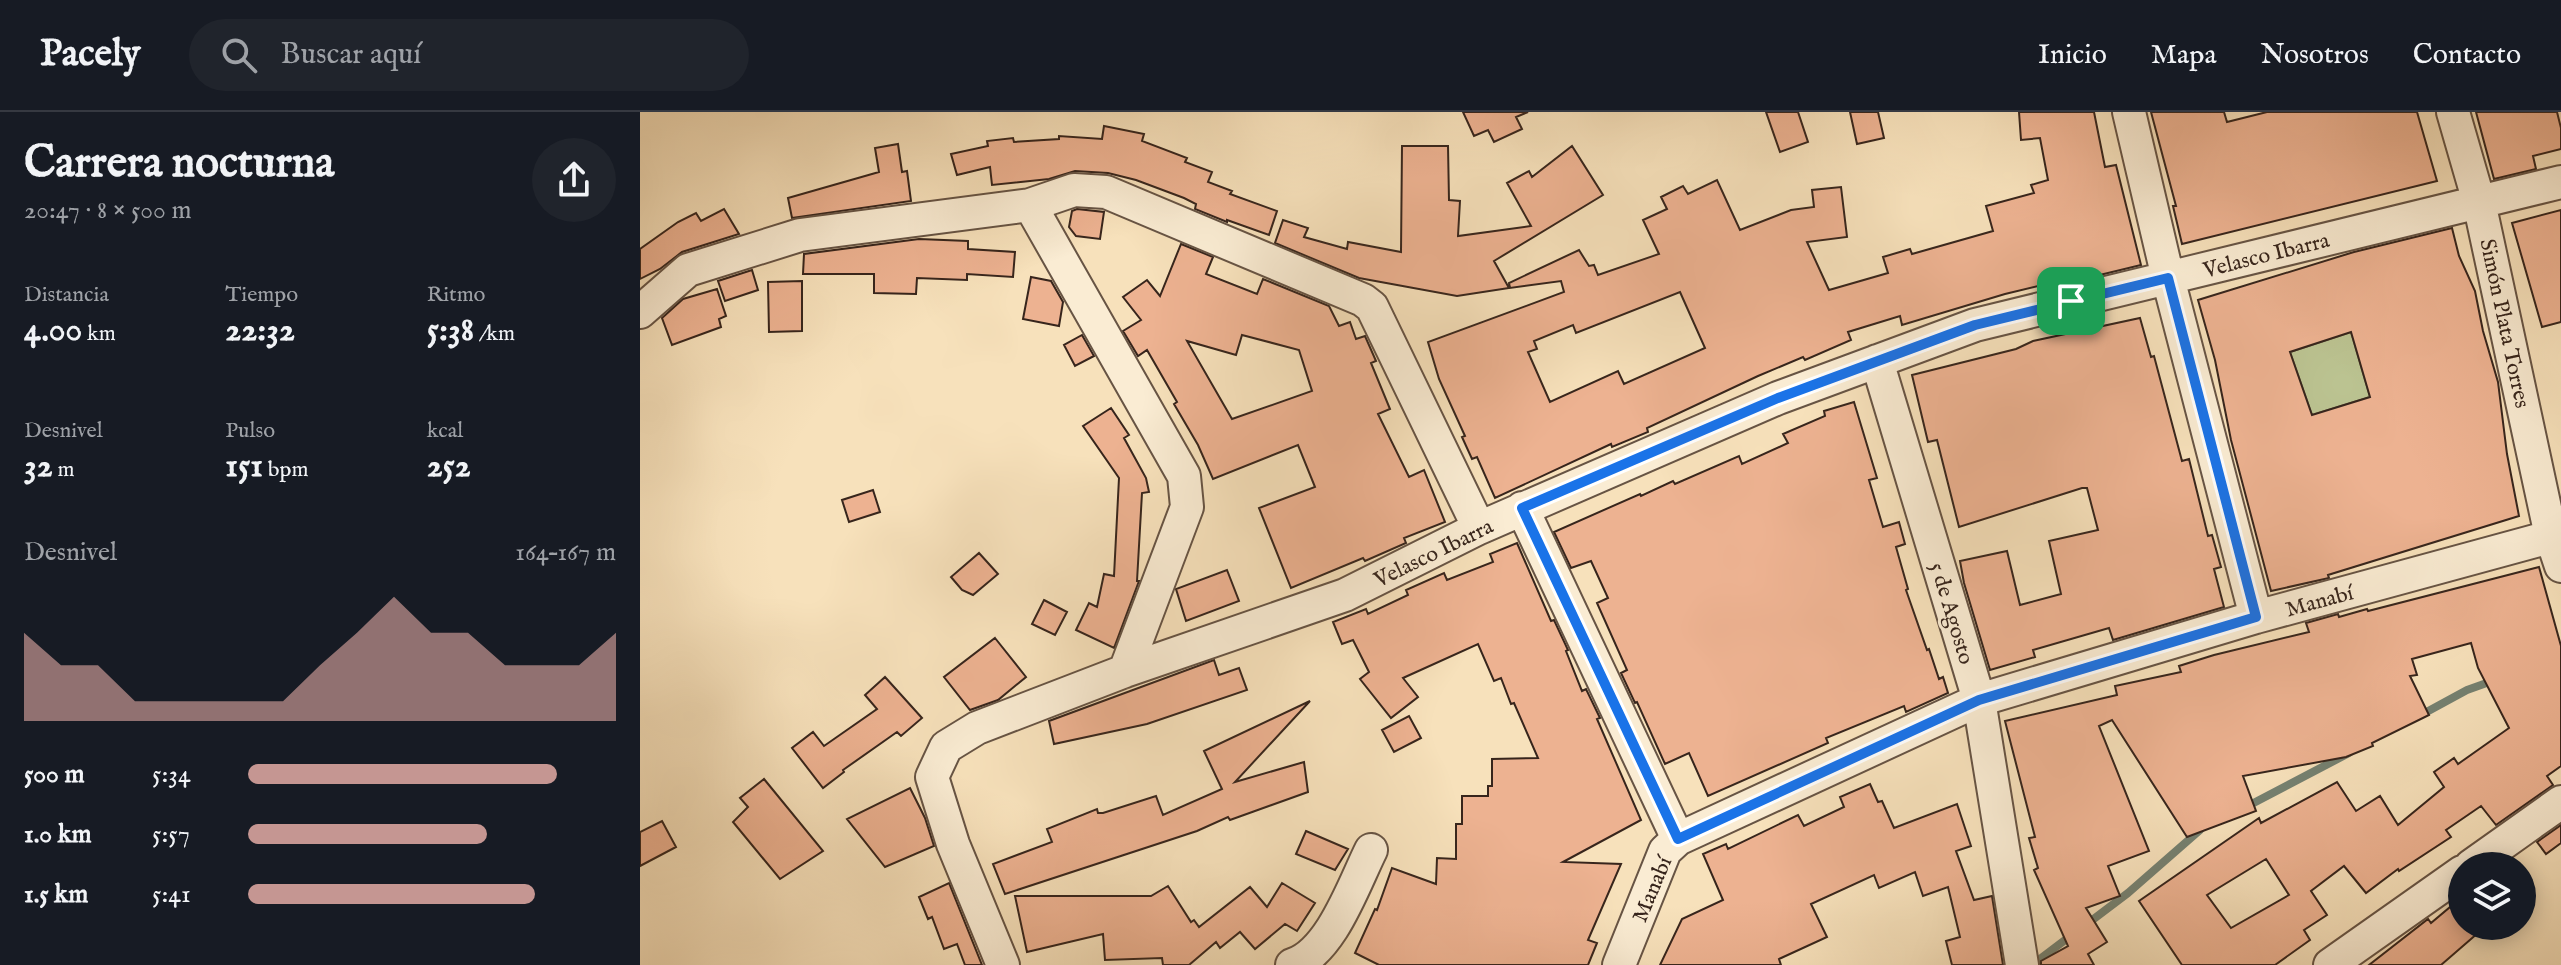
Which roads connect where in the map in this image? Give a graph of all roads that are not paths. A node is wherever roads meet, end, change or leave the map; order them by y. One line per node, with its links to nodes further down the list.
1 (2129, 112): 6 (street)
2 (2453, 112): 4 (street, Simón Plata Torres)
3 (2561, 182): 4 (street, Velasco Ibarra)
4 (2479, 202): 6 (street, Velasco Ibarra); 11 (street, Simón Plata Torres)
5 (1030, 205): 7 (street); 10 (street); 13 (street)
6 (2168, 278): 8 (street, Velasco Ibarra); 12 (street)
7 (640, 312)
8 (1877, 361): 9 (street, Velasco Ibarra); 14 (street, 5 de Agosto)
9 (1522, 508): 10 (street, Velasco Ibarra); 16 (street)
10 (1479, 528): 13 (street, Velasco Ibarra)
11 (2558, 546): 12 (street, Manabí)
12 (2256, 617): 14 (street, Manabí)
13 (1125, 671): 20 (street, Velasco Ibarra)
14 (1979, 700): 16 (street, Manabí); 23 (street, 5 de Agosto)
15 (2561, 802): 18 (street)
16 (1678, 839): 22 (street, Manabí)
17 (1371, 850): 21 (street)
18 (2491, 852)
19 (2448, 882): 24 (street)
20 (1003, 965)
21 (1292, 965)
22 (1619, 965)
23 (2022, 965)
24 (2330, 965)

